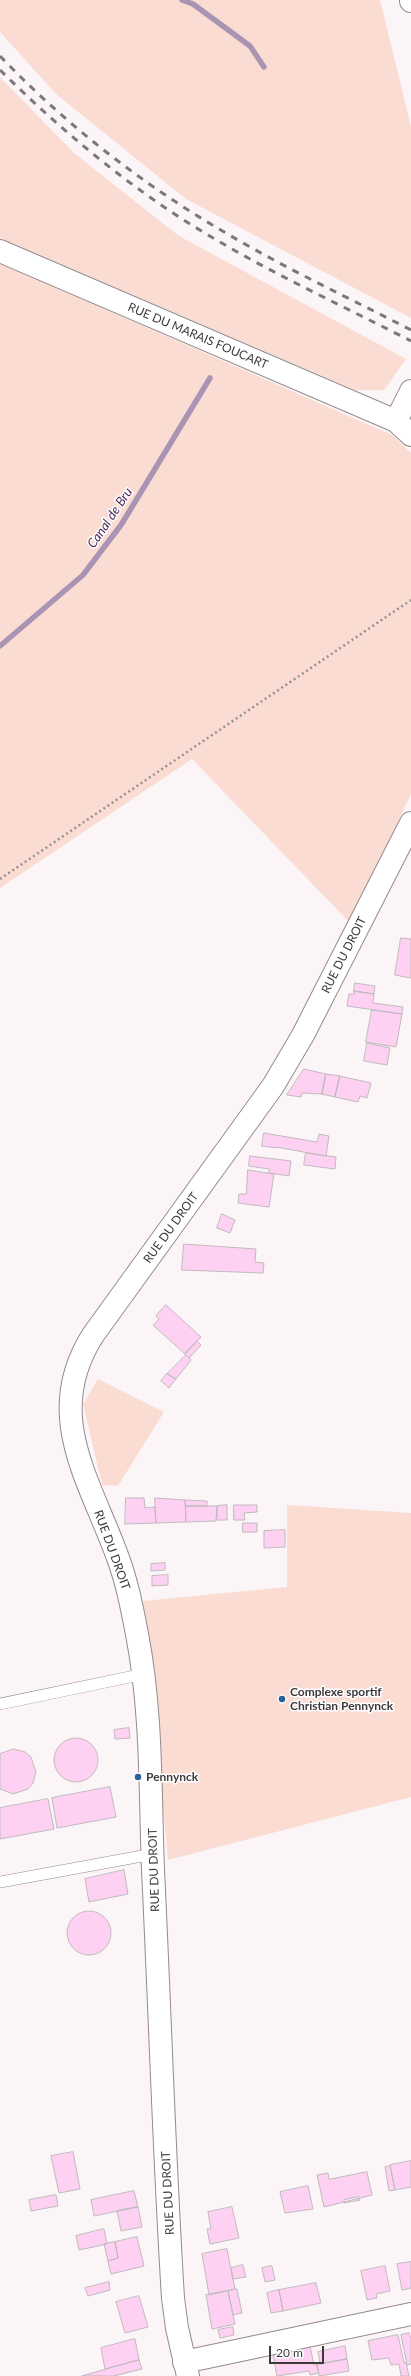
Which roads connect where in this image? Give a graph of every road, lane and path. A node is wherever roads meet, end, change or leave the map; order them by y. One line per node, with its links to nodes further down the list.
1 (0, 251): 3 (street, RUE DU MARAIS FOUCART)
2 (411, 391): 3 (street)
3 (404, 428)
4 (411, 600): 6 (path)
5 (411, 823): 7 (street, RUE DU DROIT)
6 (0, 879)
7 (144, 1674): 8 (lane); 9 (street, RUE DU DROIT)
8 (0, 1704)
9 (152, 1854): 10 (lane); 12 (street, RUE DU DROIT)
10 (0, 1882)
11 (411, 2314): 12 (street)
12 (186, 2369)

